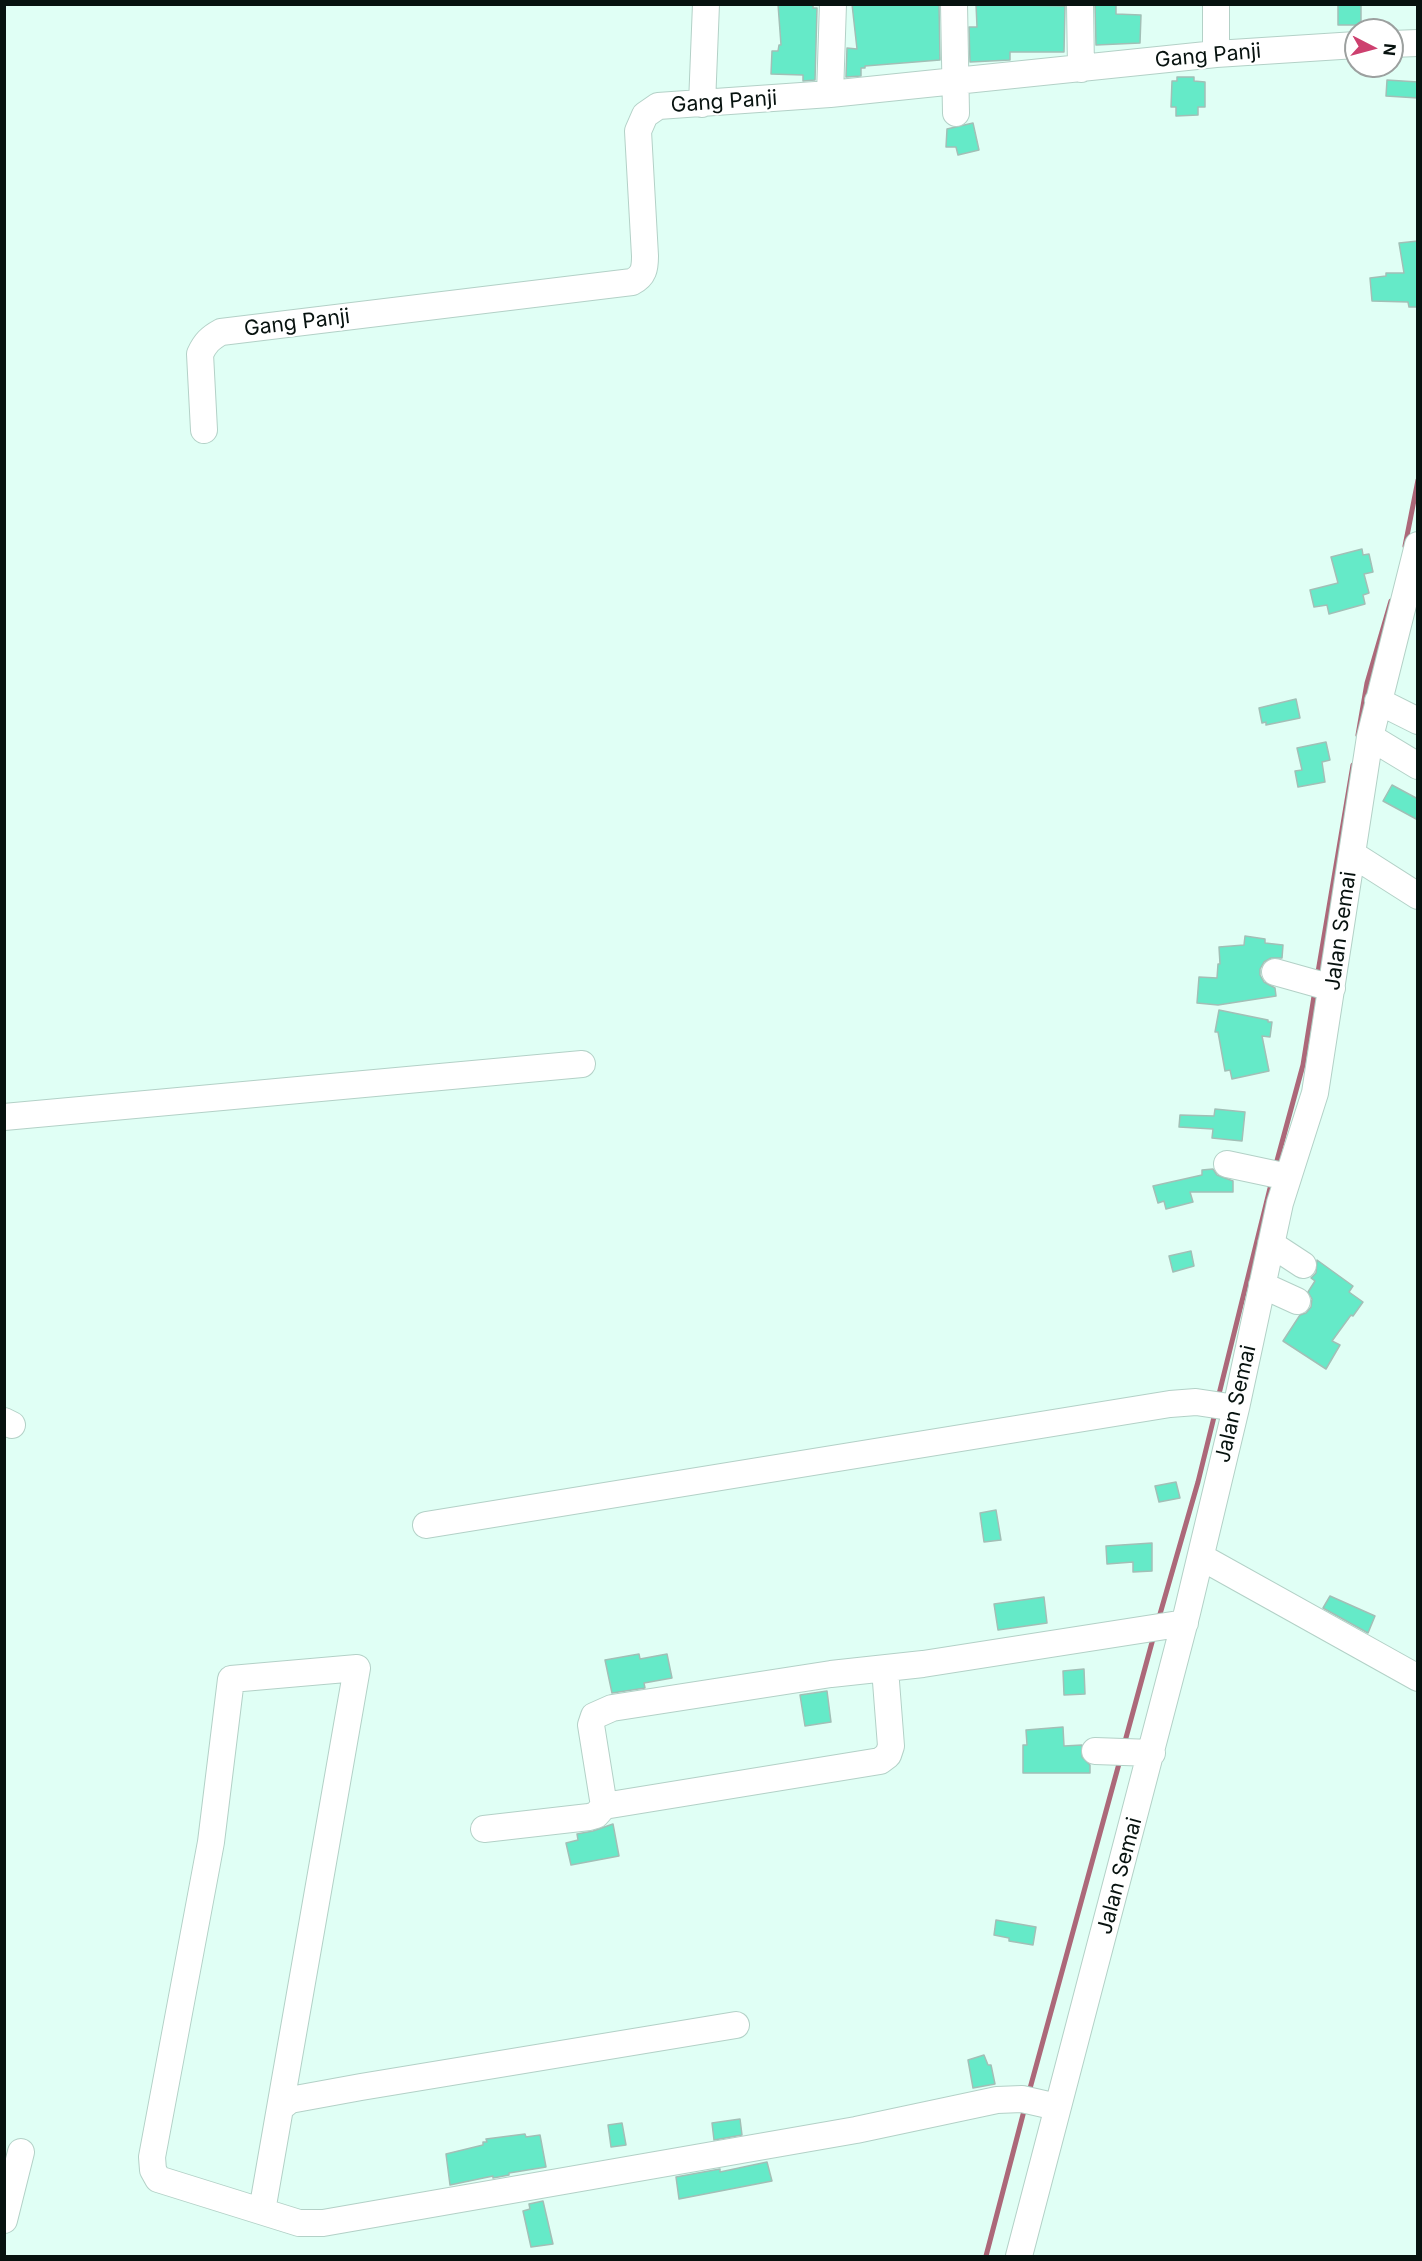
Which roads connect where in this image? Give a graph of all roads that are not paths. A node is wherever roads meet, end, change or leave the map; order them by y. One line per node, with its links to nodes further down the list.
1 (706, 4): 11 (street)
2 (832, 4): 10 (street)
3 (954, 4): 9 (street)
4 (1080, 4): 8 (street)
5 (1216, 4): 7 (street)
6 (1344, 46): 7 (street, Gang Panji)
7 (1216, 54): 8 (street, Gang Panji)
8 (1081, 69): 9 (street, Gang Panji)
9 (954, 82): 10 (street, Gang Panji); 12 (street)
10 (830, 94): 11 (street, Gang Panji)
11 (702, 104): 13 (street, Gang Panji)
12 (956, 112)
13 (204, 430)
14 (1418, 545): 15 (street, Jalan Semai)
15 (1378, 701): 16 (street); 17 (street, Jalan Semai)
16 (1418, 721)
17 (1370, 737): 18 (street); 19 (street, Jalan Semai)
18 (1418, 766)
19 (1352, 854): 20 (street); 22 (street, Jalan Semai)
20 (1418, 896)
21 (1275, 972): 22 (street)
22 (1319, 985): 26 (street, Jalan Semai)
23 (582, 1064): 24 (street)
24 (4, 1117)
25 (1227, 1164): 26 (street)
26 (1273, 1174): 27 (street, Jalan Semai)
27 (1271, 1244): 28 (street); 29 (street, Jalan Semai)
28 (1303, 1265)
29 (1262, 1285): 30 (street); 31 (street, Jalan Semai)
30 (1297, 1301)
31 (1232, 1407): 32 (street); 33 (street, Jalan Semai)
32 (426, 1525)
33 (1201, 1557): 34 (street, Jalan Semai); 36 (street)
34 (1179, 1624): 35 (street); 40 (street, Jalan Semai)
35 (885, 1669): 37 (street); 37 (street)
36 (1418, 1678)
37 (604, 1806): 38 (street)
38 (484, 1829)
39 (736, 2025): 41 (street)
40 (1041, 2103): 43 (street); 45 (street, Jalan Semai)
41 (280, 2108): 43 (street); 43 (street)
42 (21, 2152): 44 (street)
43 (262, 2211)
44 (4, 2220)
45 (1019, 2256)

